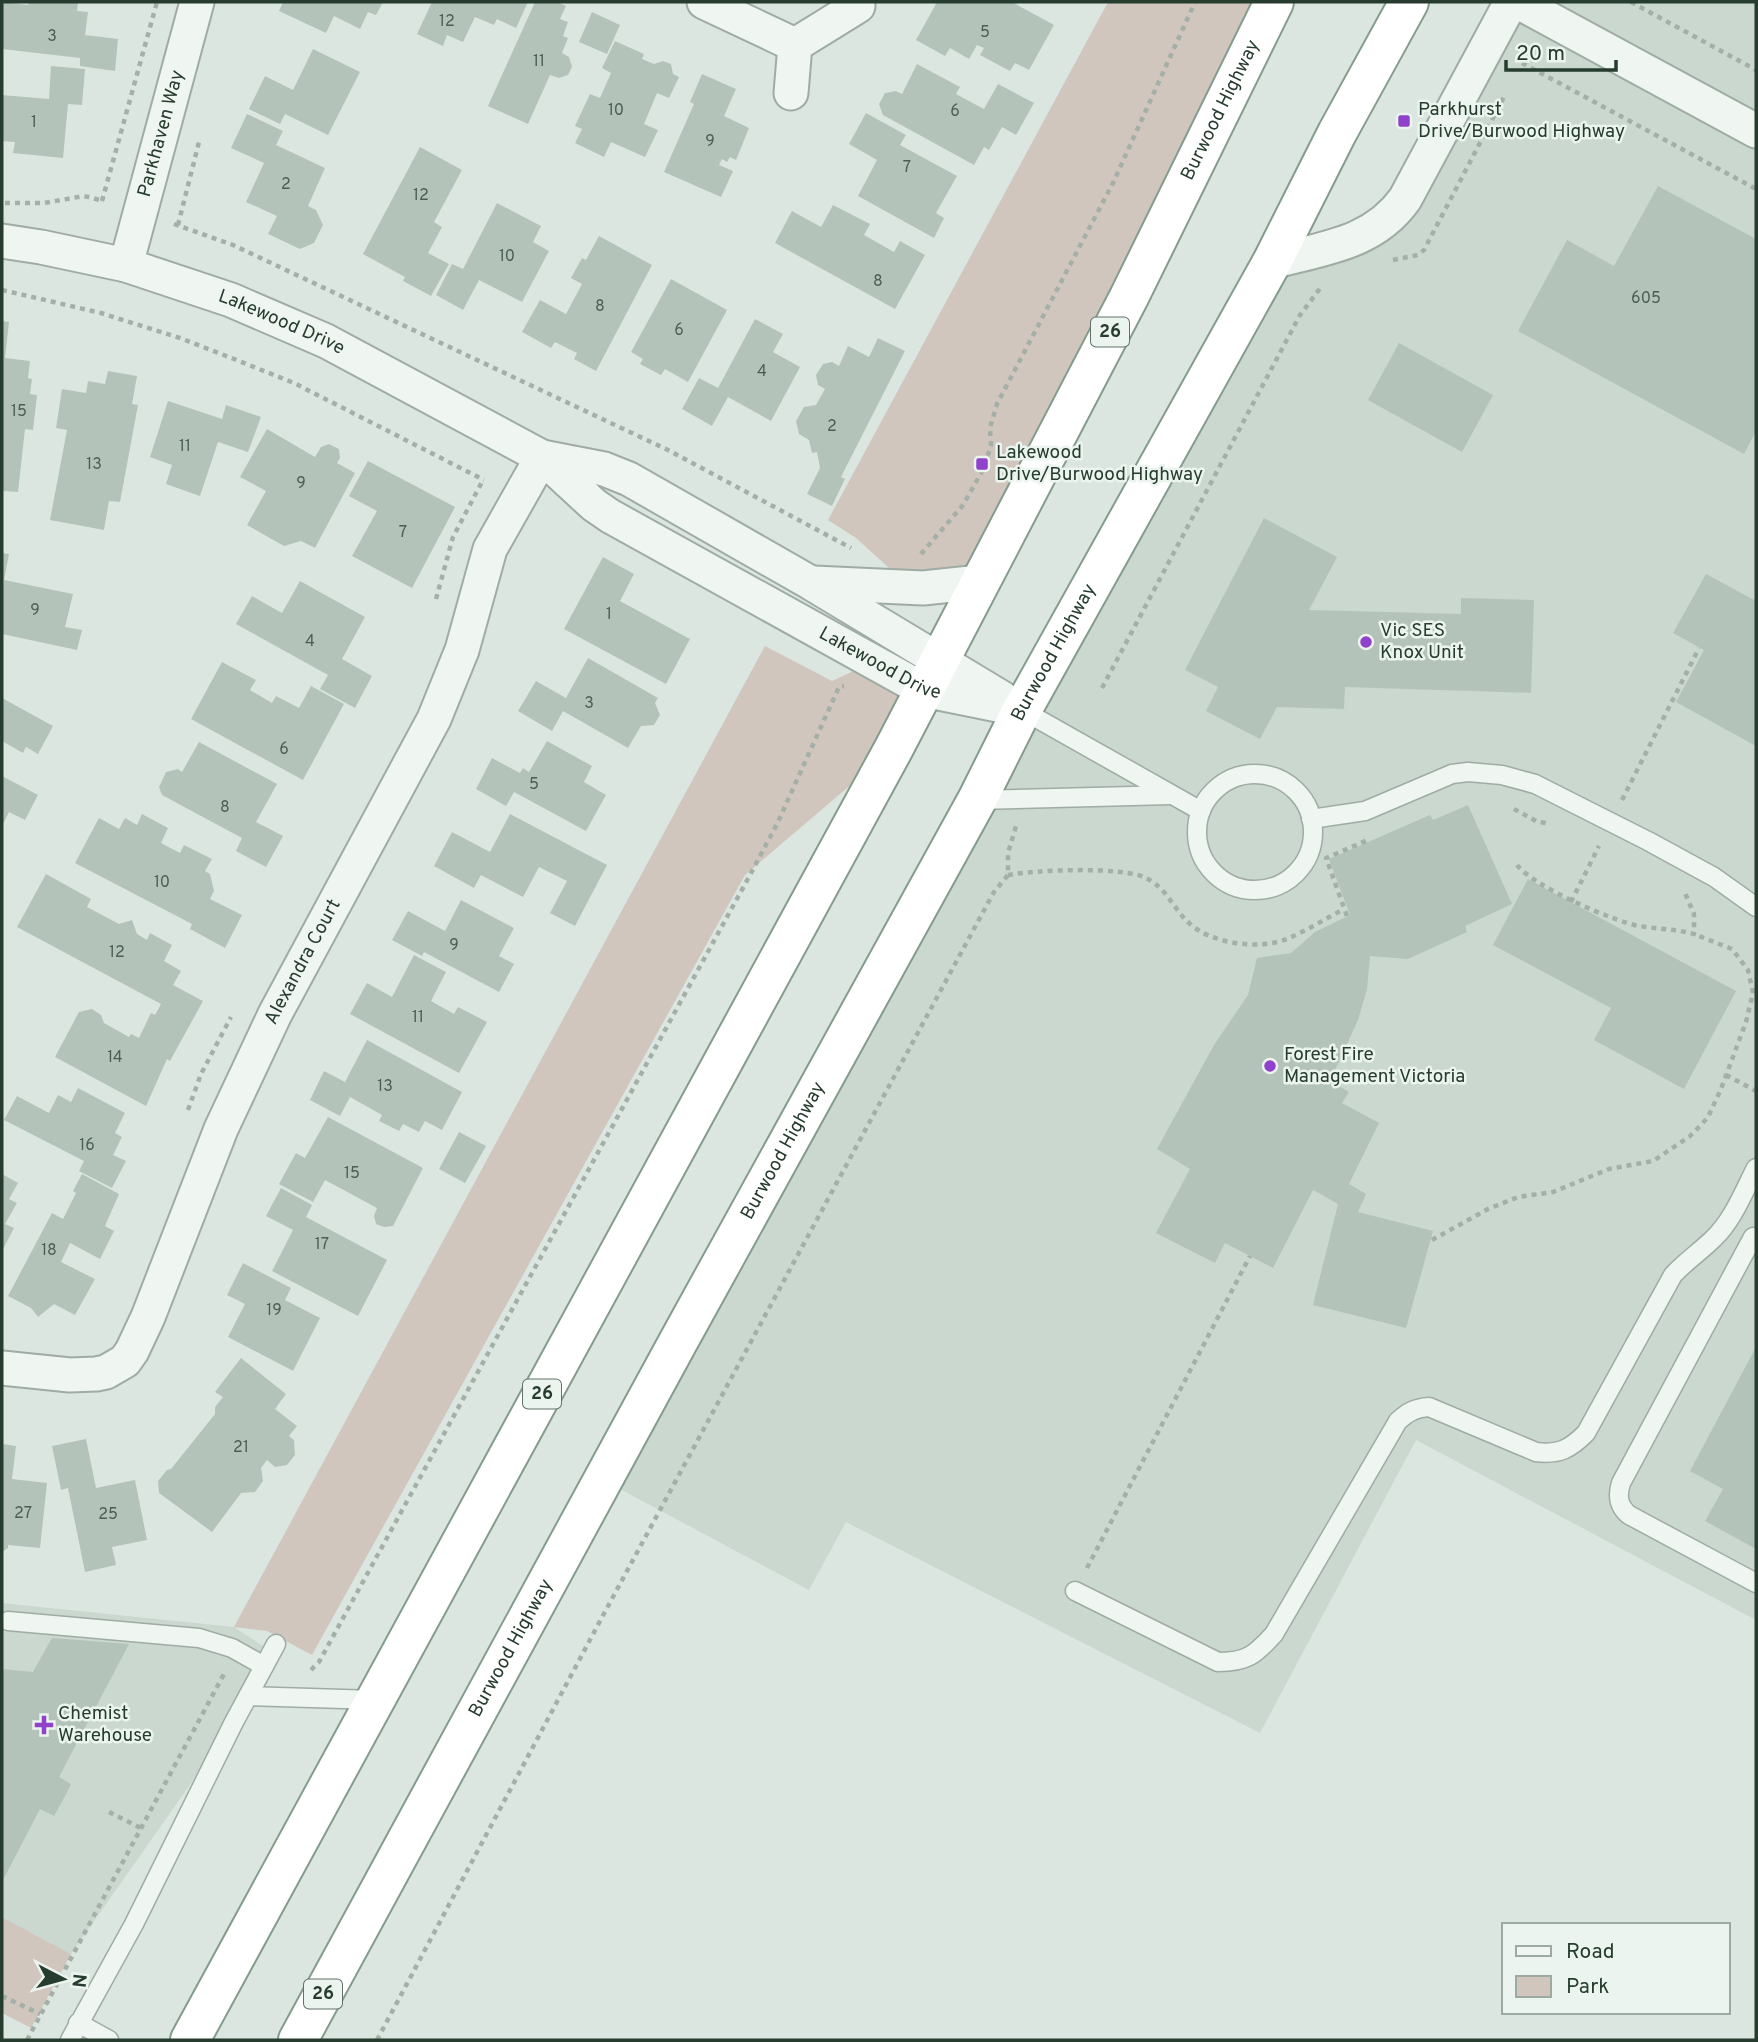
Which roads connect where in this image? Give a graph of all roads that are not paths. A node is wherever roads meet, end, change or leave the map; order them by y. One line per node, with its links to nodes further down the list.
1 (197, 2): 13 (street, Parkhaven Way)
2 (704, 2): 8 (street)
3 (1274, 2): 15 (highway, Burwood Highway / 26)
4 (1409, 2): 12 (highway, Burwood Highway / 26)
5 (1511, 2): 12 (street)
6 (1518, 2): 10 (street)
7 (858, 6): 8 (street)
8 (795, 45): 9 (street)
9 (790, 93)
10 (1756, 131)
11 (2, 241): 13 (street, Lakewood Drive)
12 (1272, 262): 18 (highway, Burwood Highway / 26)
13 (125, 265): 14 (street, Lakewood Drive)
14 (542, 457): 16 (street, Lakewood Drive); 17 (street, Lakewood Drive); 27 (street, Alexandra Court)
15 (980, 582): 16 (street, Lakewood Drive); 17 (highway, Burwood Highway / 26)
16 (811, 583): 17 (street, Lakewood Drive)
17 (932, 675): 18 (street, Lakewood Drive); 34 (highway, Burwood Highway / 26)
18 (1022, 710): 19 (lane); 20 (highway, Burwood Highway / 26)
19 (1171, 795): 20 (lane); 21 (lane)
20 (977, 800): 39 (highway, Burwood Highway / 26)
21 (1201, 811): 22 (lane); 22 (lane)
22 (1311, 819): 23 (lane)
23 (1756, 907)
24 (1756, 1168): 25 (lane)
25 (1727, 1222): 26 (lane); 29 (lane)
26 (1755, 1238): 28 (lane)
27 (2, 1368)
28 (1756, 1583)
29 (1075, 1591)
30 (8, 1620): 32 (lane)
31 (276, 1644): 32 (lane)
32 (265, 1664): 33 (lane)
33 (248, 1696): 34 (lane); 35 (lane)
34 (376, 1700): 38 (highway, Burwood Highway / 26)
35 (78, 2023): 36 (lane); 37 (lane)
36 (70, 2040)
37 (109, 2040)
38 (190, 2040)
39 (298, 2040)

